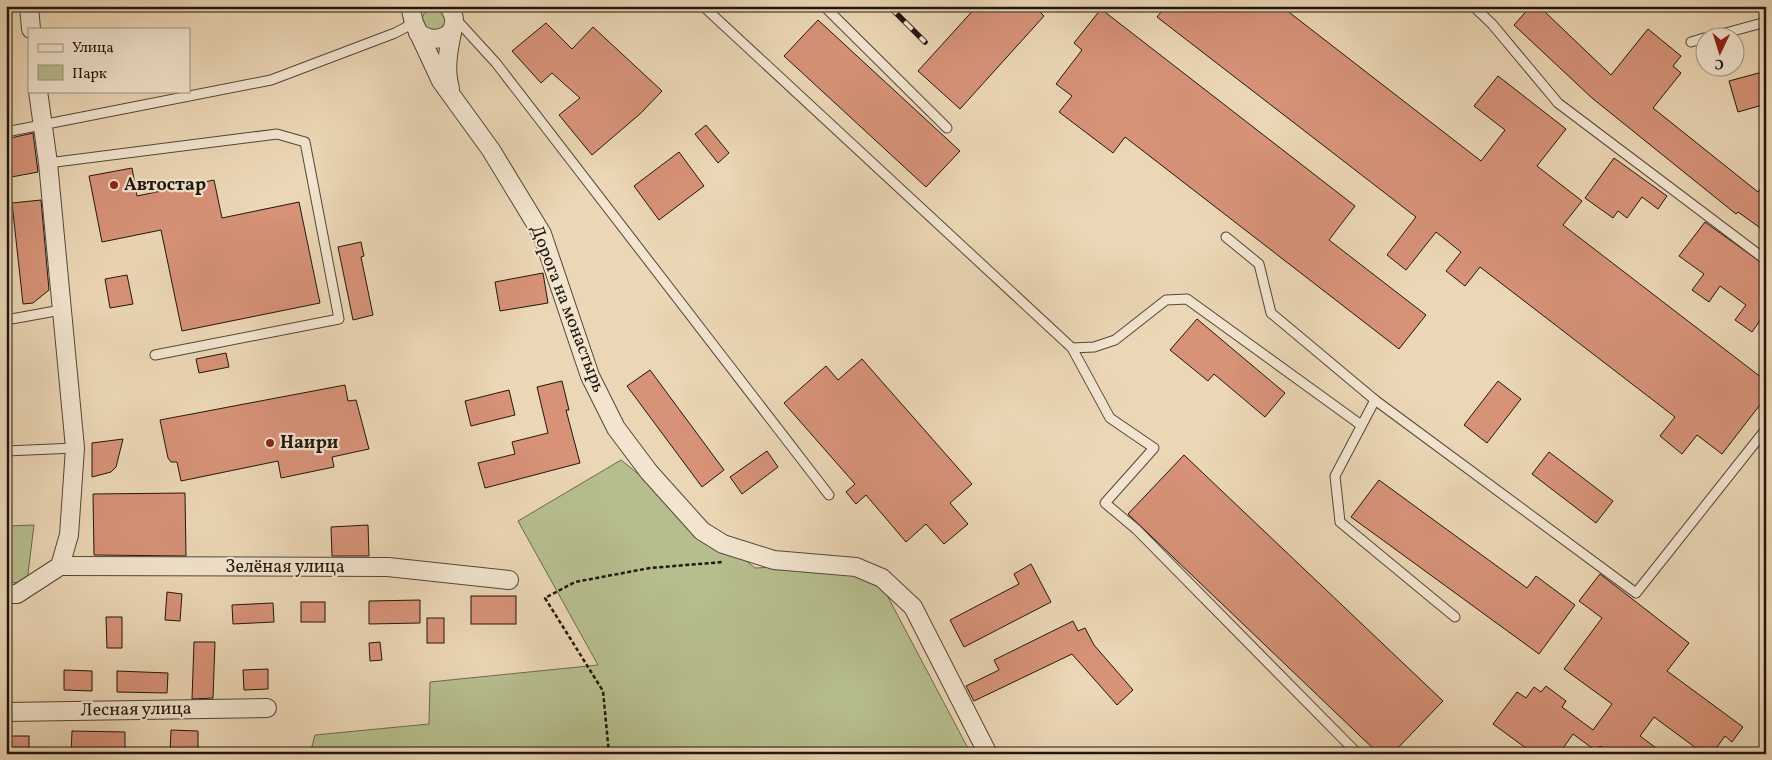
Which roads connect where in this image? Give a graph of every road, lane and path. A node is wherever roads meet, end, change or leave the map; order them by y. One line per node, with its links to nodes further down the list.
1 (29, 6): 9 (street)
2 (420, 6): 7 (street)
3 (703, 6): 21 (lane)
4 (824, 6): 14 (lane)
5 (1473, 6): 18 (lane)
6 (452, 17): 7 (street); 12 (street); 28 (lane)
7 (414, 21): 12 (street, Дорога на монастырь); 13 (lane)
8 (1766, 22): 10 (lane)
9 (31, 28)
10 (1744, 28)
11 (38, 92): 13 (street)
12 (453, 100): 37 (street, Дорога на монастырь)
13 (41, 125): 15 (lane); 16 (street)
14 (947, 128)
15 (6, 132)
16 (48, 164): 19 (street); 22 (lane)
17 (1226, 237): 23 (lane)
18 (1766, 260)
19 (61, 310): 20 (lane); 26 (street)
20 (6, 320)
21 (1072, 348): 24 (lane); 38 (lane)
22 (155, 355)
23 (1375, 400): 24 (lane); 25 (lane)
24 (1361, 425): 33 (lane)
25 (1766, 429)
26 (75, 448): 27 (lane); 30 (street)
27 (6, 451)
28 (829, 495)
29 (728, 561): 36 (path)
30 (60, 566): 31 (street, Зелёная улица); 32 (street)
31 (509, 580)
32 (6, 594)
33 (1455, 617)
34 (266, 708): 35 (street, Лесная улица)
35 (6, 712)
36 (610, 754)
37 (988, 754)
38 (1358, 754)

